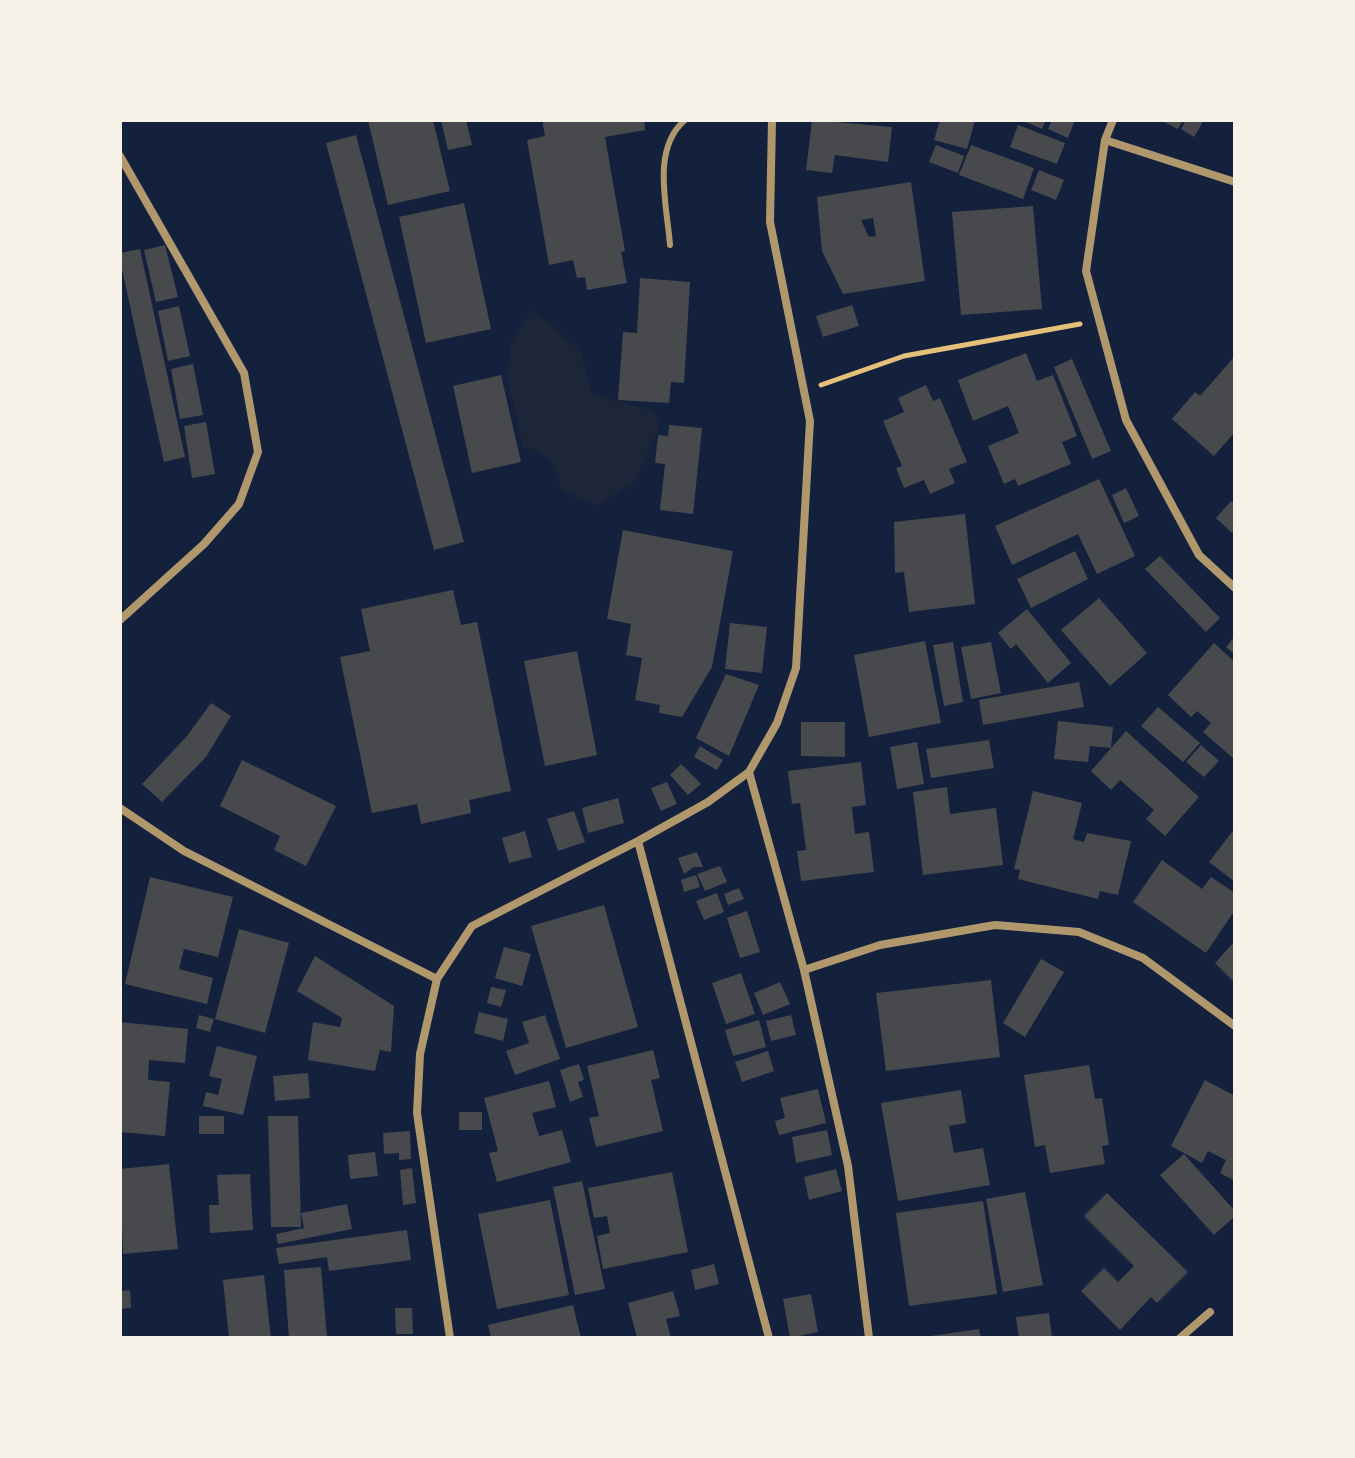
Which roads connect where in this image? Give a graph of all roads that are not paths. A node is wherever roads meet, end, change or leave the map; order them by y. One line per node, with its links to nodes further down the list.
1 (685, 120): 7 (lane)
2 (772, 120): 10 (street)
3 (1113, 120): 4 (street)
4 (1105, 140): 6 (street); 8 (street)
5 (120, 156): 9 (street)
6 (1235, 182)
7 (670, 245)
8 (1235, 588)
9 (120, 620)
10 (749, 772): 12 (street); 13 (street)
11 (120, 808): 14 (street)
12 (638, 841): 14 (street); 18 (street)
13 (804, 970): 15 (street); 19 (street)
14 (437, 979): 17 (street)
15 (1235, 1026)
16 (1210, 1312): 20 (street)
17 (450, 1338)
18 (769, 1338)
19 (869, 1338)
20 (1180, 1338)

